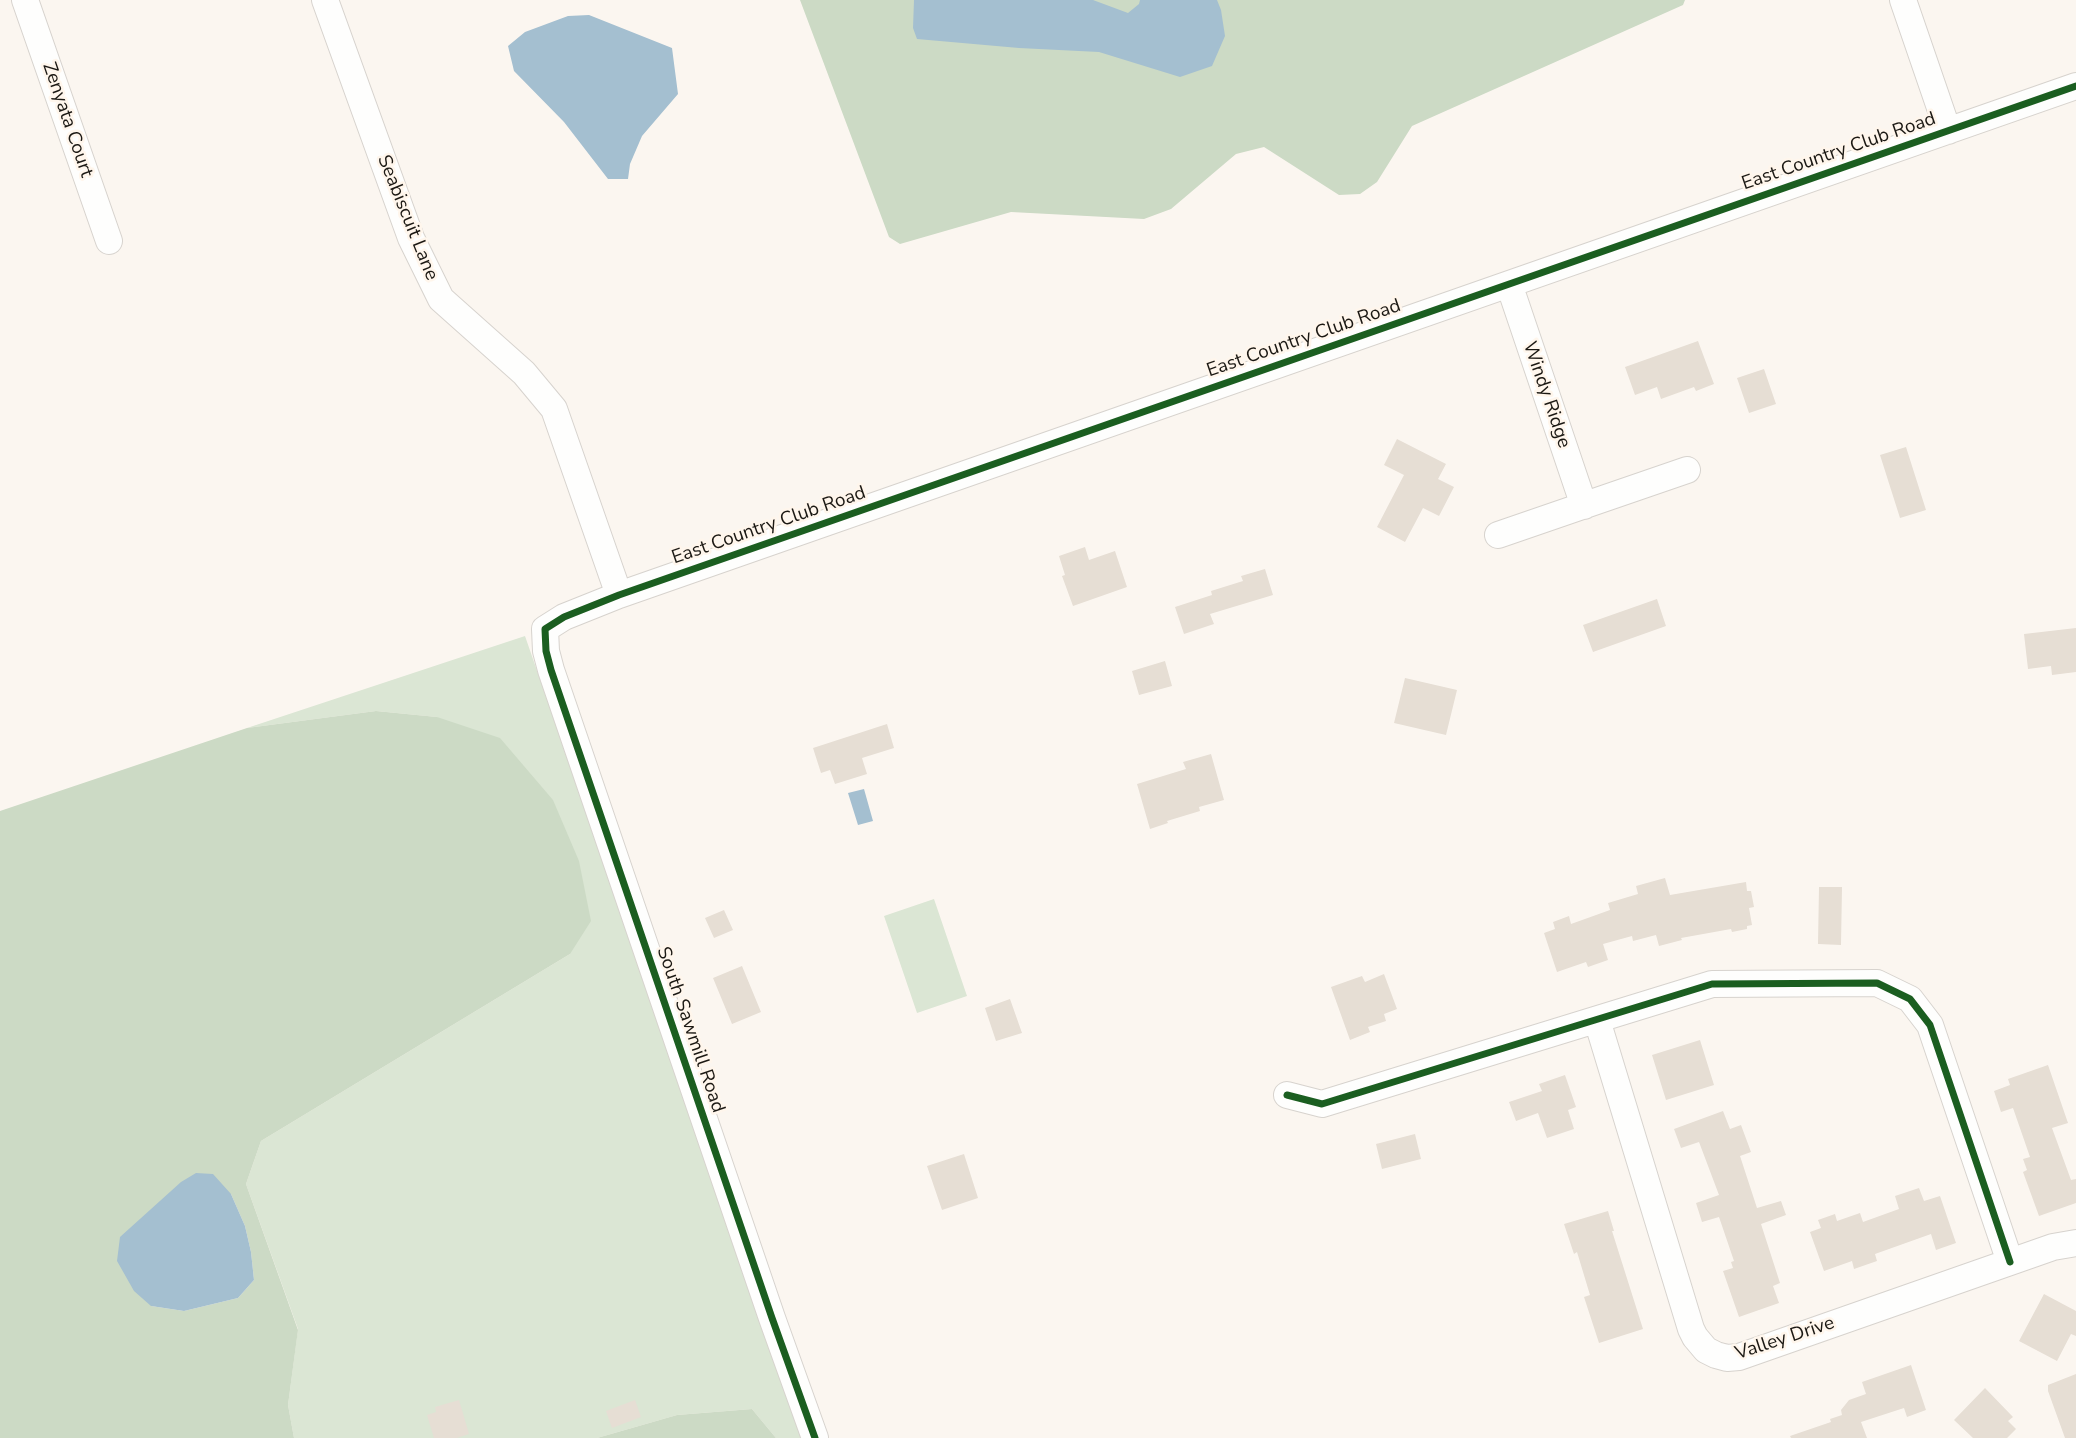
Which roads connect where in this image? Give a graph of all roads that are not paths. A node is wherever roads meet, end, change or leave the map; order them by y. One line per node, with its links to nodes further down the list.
1 (25, 0): 6 (street, Zenyata Court)
2 (326, 0): 11 (street, Seabiscuit Lane)
3 (1903, 0): 5 (street)
4 (2076, 86): 5 (street, East Country Club Road)
5 (1948, 131): 7 (street, East Country Club Road)
6 (109, 241)
7 (1509, 284): 9 (street, Windy Ridge); 11 (street, East Country Club Road)
8 (1687, 470): 9 (street)
9 (1584, 506): 10 (street)
10 (1498, 535)
11 (619, 595): 12 (street, East Country Club Road)
12 (545, 629): 17 (street, South Sawmill Road)
13 (1597, 1020): 14 (street); 16 (street); 16 (street, Valley Drive)
14 (1287, 1095)
15 (2076, 1242): 16 (street, Valley Drive)
16 (2010, 1262)
17 (816, 1438)

